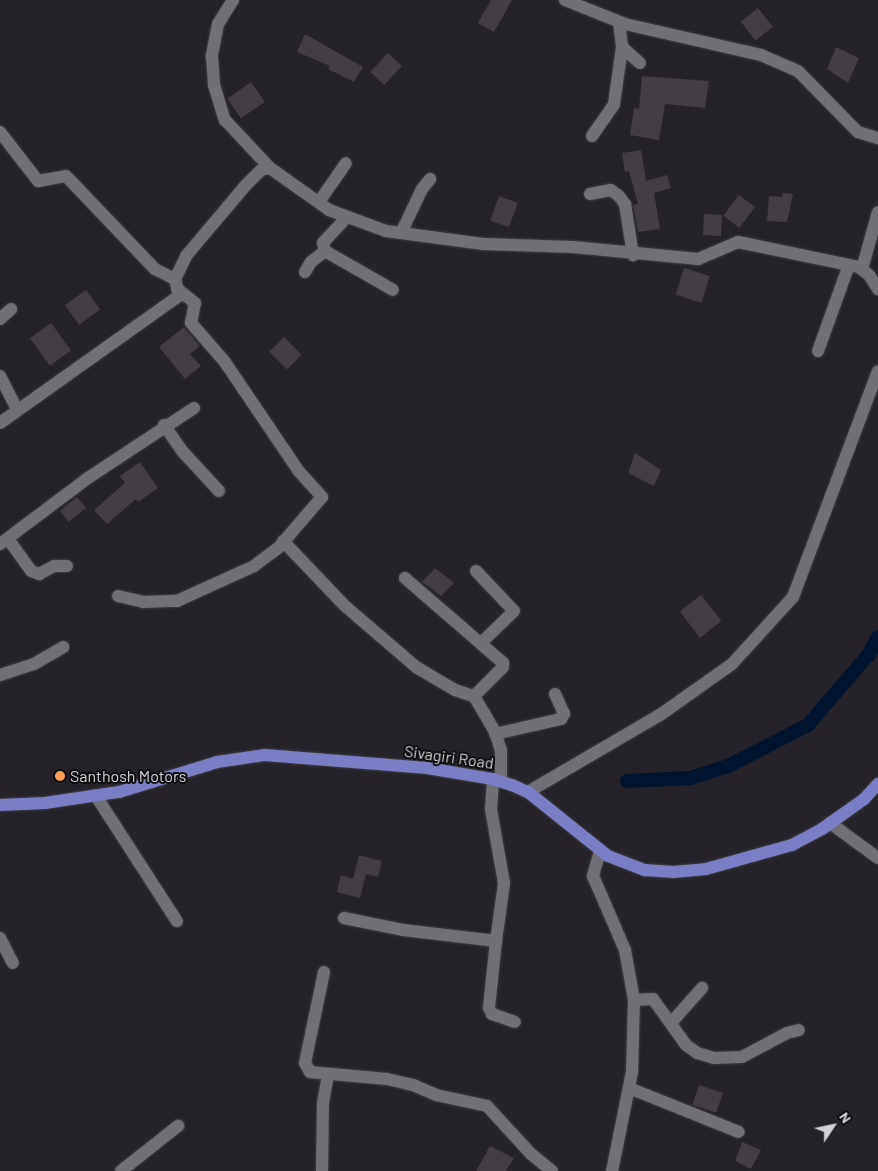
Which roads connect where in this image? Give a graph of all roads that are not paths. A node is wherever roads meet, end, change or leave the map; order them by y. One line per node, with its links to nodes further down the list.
1 (233, 0): 10 (street)
2 (565, 0): 3 (street)
3 (619, 22): 4 (street); 8 (street)
4 (622, 47): 5 (street); 7 (street)
5 (640, 63)
6 (0, 132): 22 (street)
7 (592, 136)
8 (878, 138)
9 (346, 163): 13 (street)
10 (270, 168): 13 (street); 22 (street)
11 (430, 179): 16 (street)
12 (590, 194): 18 (street)
13 (319, 202): 15 (street)
14 (878, 212): 20 (street)
15 (347, 217): 16 (street); 17 (street)
16 (401, 233): 18 (street)
17 (325, 252): 21 (street); 23 (street)
18 (633, 255): 19 (street)
19 (849, 265): 20 (street); 27 (street)
20 (862, 269): 24 (street)
21 (305, 272)
22 (176, 284): 31 (street); 36 (street)
23 (393, 290)
24 (878, 290)
25 (11, 310): 26 (street)
26 (0, 319)
27 (818, 351)
28 (878, 371): 49 (street)
29 (0, 376): 31 (street)
30 (194, 408): 33 (street)
31 (17, 410): 32 (street)
32 (0, 423)
33 (164, 426): 34 (street); 35 (street)
34 (219, 491)
35 (4, 541): 37 (street)
36 (283, 541): 40 (street); 45 (street)
37 (67, 566)
38 (476, 572): 41 (street)
39 (404, 578): 41 (street)
40 (118, 596)
41 (482, 643): 45 (street)
42 (63, 647): 43 (street)
43 (0, 675)
44 (555, 694): 46 (street)
45 (474, 696): 46 (street)
46 (495, 734): 47 (street)
47 (497, 780): 49 (main road, Sivagiri Road); 50 (main road, Sivagiri Road); 58 (street)
48 (878, 784): 52 (main road, Sivagiri Road)
49 (528, 792): 53 (main road, Sivagiri Road)
50 (96, 796): 51 (main road, Sivagiri Road); 56 (street)
51 (0, 805)
52 (830, 823): 53 (main road, Sivagiri Road); 54 (street)
53 (600, 851): 62 (street)
54 (878, 858)
55 (344, 918): 58 (street)
56 (177, 921)
57 (0, 938): 59 (street)
58 (496, 941): 63 (street)
59 (13, 963)
60 (324, 972): 66 (street)
61 (702, 988): 64 (street)
62 (634, 1000): 64 (street); 67 (street)
63 (515, 1022)
64 (671, 1023): 65 (street)
65 (799, 1030)
66 (328, 1075): 71 (street); 72 (street)
67 (629, 1088): 69 (street); 73 (street)
68 (178, 1126): 70 (street)
69 (740, 1132)
70 (121, 1171)
71 (322, 1171)
72 (552, 1171)
73 (612, 1171)

